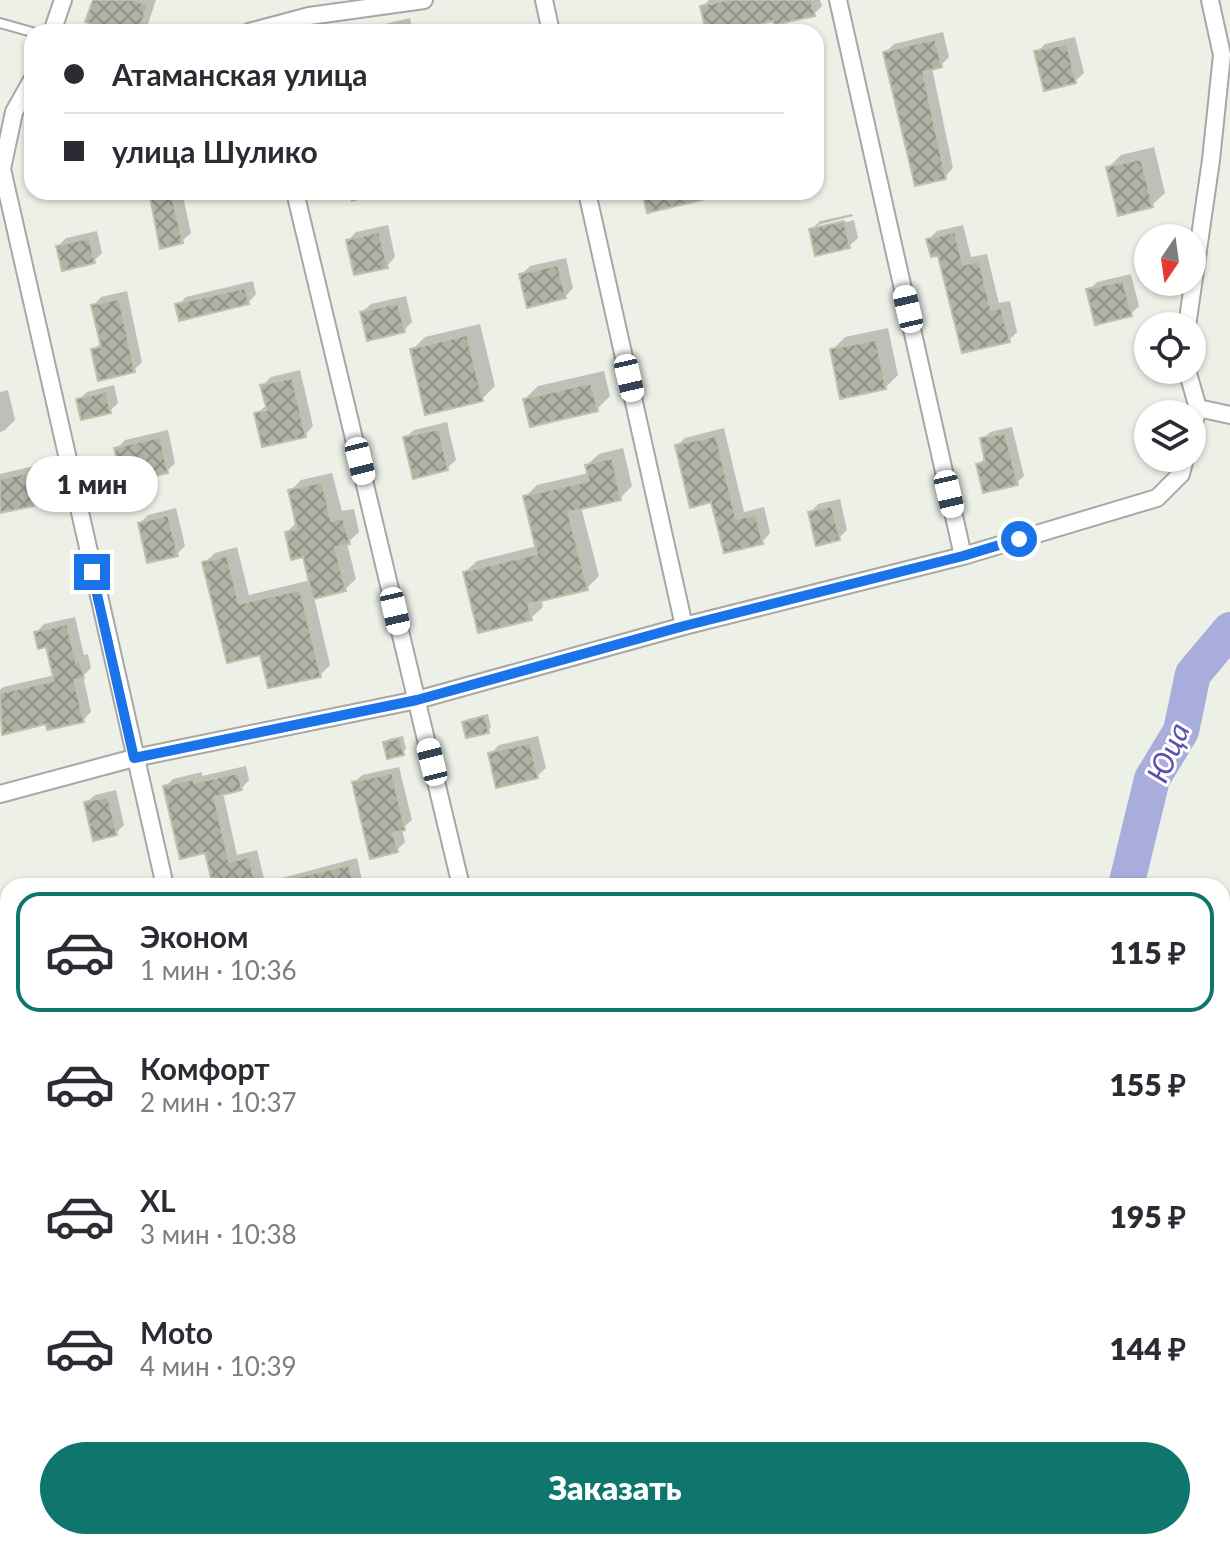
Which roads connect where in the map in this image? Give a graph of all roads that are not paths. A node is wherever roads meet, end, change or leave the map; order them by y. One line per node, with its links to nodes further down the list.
1 (63, 0): 7 (street)
2 (424, 0): 8 (street)
3 (544, 0): 9 (street)
4 (838, 0): 19 (street)
5 (1210, 0): 15 (street)
6 (0, 23): 10 (lane)
7 (55, 24)
8 (280, 24)
9 (549, 24)
10 (24, 30)
11 (24, 91): 12 (street)
12 (7, 111): 22 (street)
13 (297, 200): 21 (street)
14 (589, 200): 20 (street)
15 (1189, 312)
16 (1206, 410): 17 (street)
17 (1230, 415)
18 (1182, 472): 19 (street)
19 (963, 556): 20 (street)
20 (684, 626): 21 (street)
21 (417, 700): 22 (street); 25 (street)
22 (134, 758): 23 (street); 24 (street)
23 (0, 794)
24 (163, 878)
25 (459, 878)

